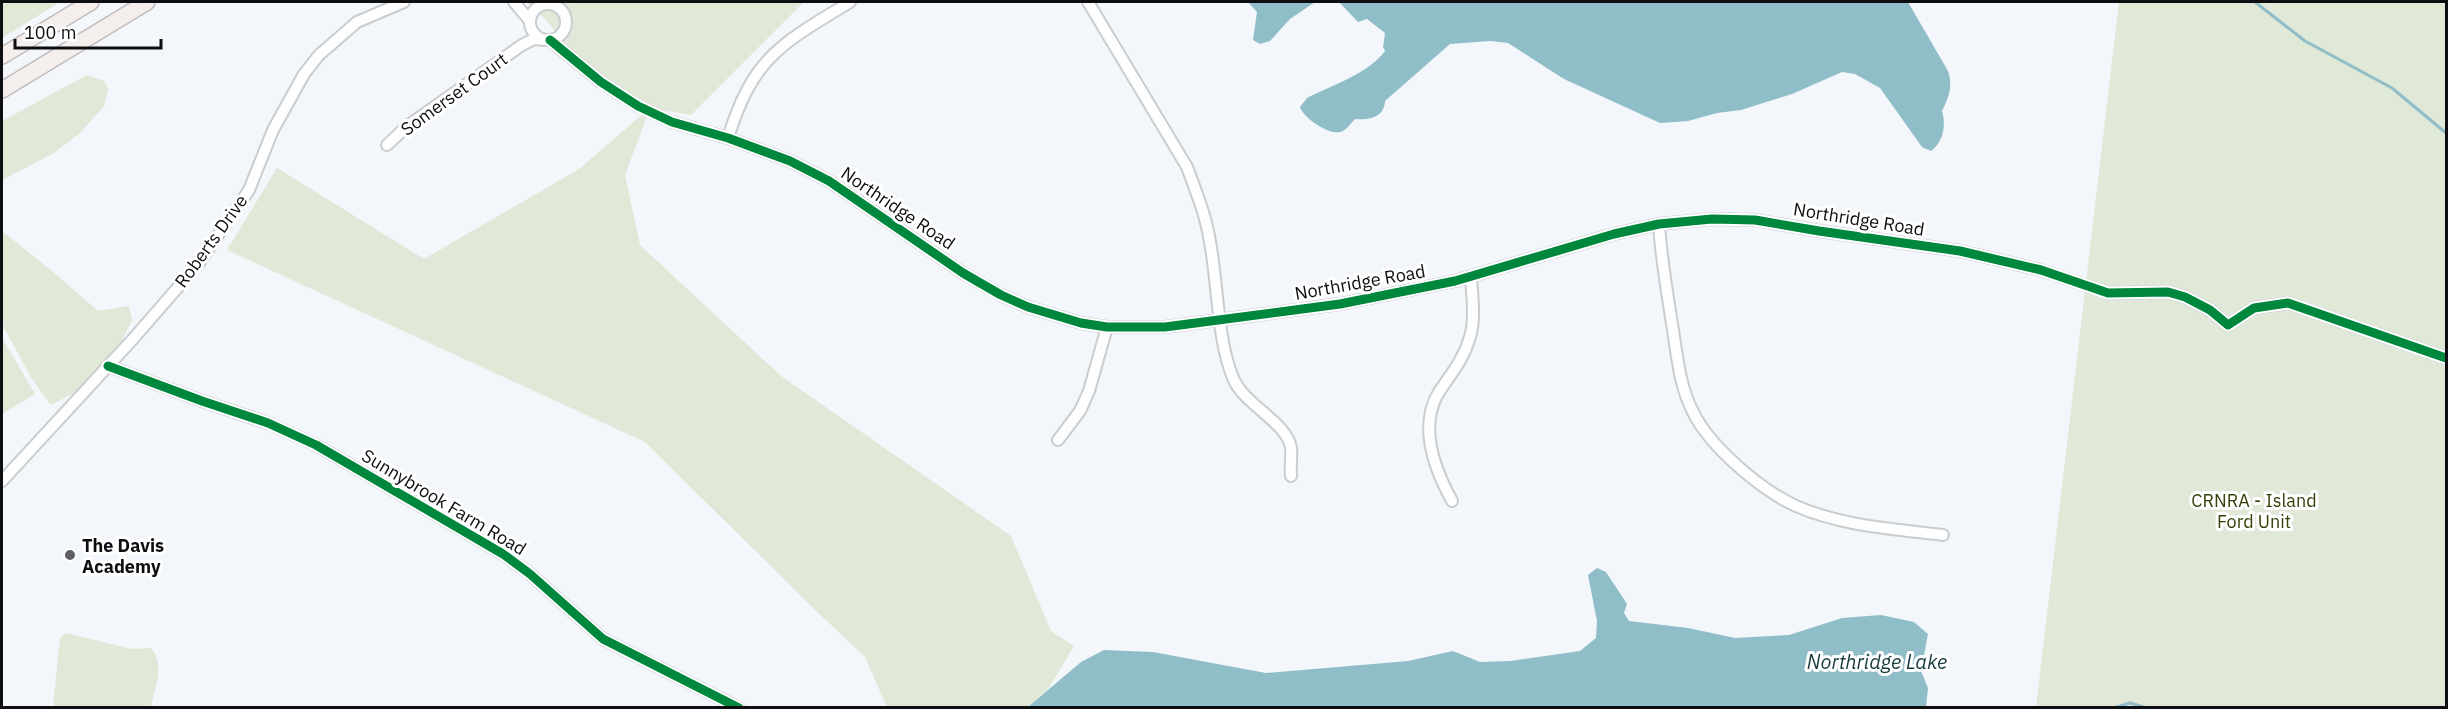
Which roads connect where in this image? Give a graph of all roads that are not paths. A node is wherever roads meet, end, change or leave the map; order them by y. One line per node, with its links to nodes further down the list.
1 (91, 2): 12 (highway)
2 (147, 2): 14 (highway)
3 (401, 2): 22 (street, Roberts Drive)
4 (514, 2): 8 (street, Northridge Road)
5 (850, 2): 15 (street)
6 (1088, 2): 19 (street)
7 (548, 3): 8 (street, Northridge Road); 9 (street, Northridge Road)
8 (530, 23): 10 (street, Northridge Road); 11 (street, Somerset Court)
9 (566, 27): 10 (street); 13 (street, Northridge Road)
10 (547, 40): 11 (street, Somerset Court); 13 (street, Northridge Road)
11 (522, 45): 16 (street, Somerset Court)
12 (2, 56)
13 (579, 62): 15 (street, Northridge Road)
14 (2, 90)
15 (728, 138): 20 (street, Northridge Road)
16 (387, 145)
17 (1659, 224): 18 (street, Northridge Road); 21 (street, Northridge Road); 27 (street)
18 (1471, 276): 19 (street, Northridge Road); 26 (street)
19 (1221, 321): 20 (street, Northridge Road); 24 (street)
20 (1107, 327): 23 (street)
21 (2446, 358)
22 (108, 366): 25 (street, Roberts Drive); 28 (street, Sunnybrook Farm Road)
23 (1058, 440)
24 (1291, 476)
25 (2, 481)
26 (1452, 501)
27 (1943, 535)
28 (739, 708)

